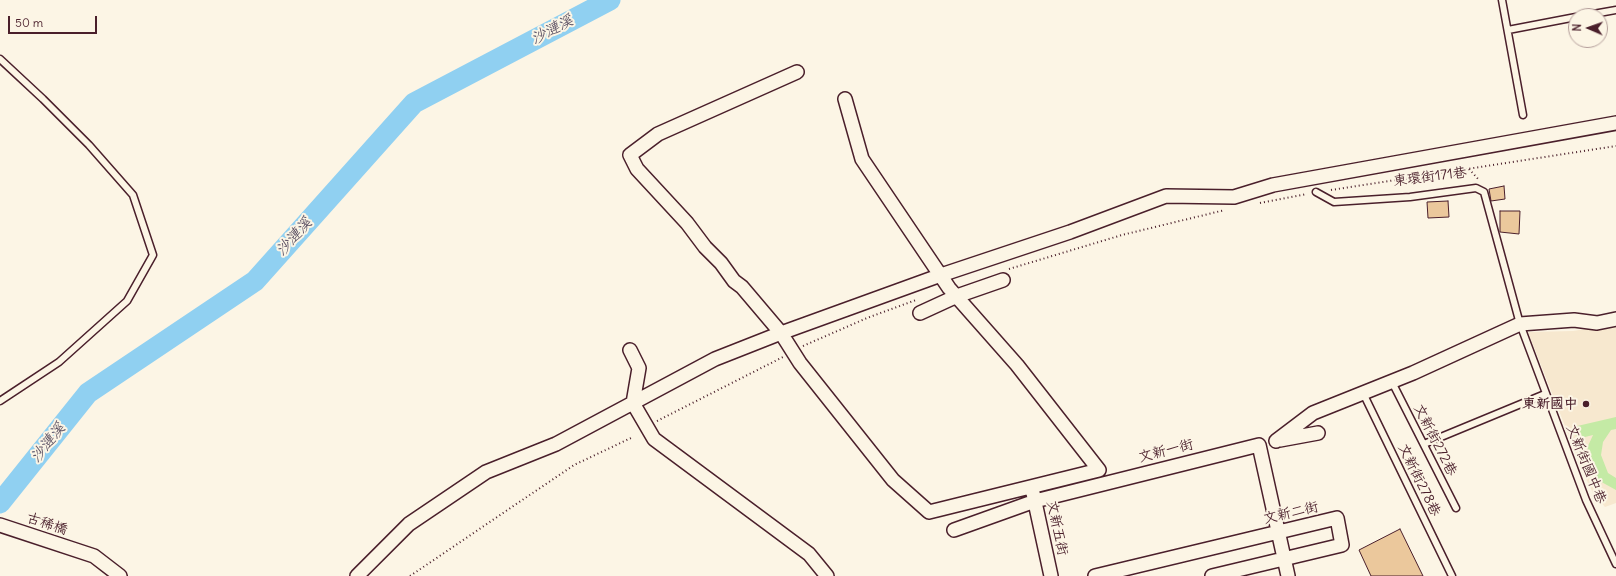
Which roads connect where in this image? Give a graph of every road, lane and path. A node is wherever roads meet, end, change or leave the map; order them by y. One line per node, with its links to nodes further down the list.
1 (1502, 0): 3 (lane)
2 (1568, 19): 3 (lane)
3 (1508, 30): 7 (lane)
4 (0, 59): 27 (lane)
5 (797, 72): 20 (street)
6 (845, 99): 14 (street)
7 (1523, 115)
8 (1616, 123): 14 (street)
9 (1616, 146): 10 (path)
10 (1316, 192): 11 (path); 19 (lane, 東環街171巷)
11 (1257, 204)
12 (1227, 209): 13 (path)
13 (1005, 275): 15 (street)
14 (941, 276): 15 (street); 20 (street)
15 (957, 296): 17 (street); 35 (street)
16 (920, 299): 21 (path)
17 (920, 313)
18 (1616, 319): 19 (street)
19 (1520, 324): 24 (street); 26 (lane, 文新街國中巷)
20 (781, 333): 28 (street); 35 (street)
21 (800, 348)
22 (630, 350): 28 (street)
23 (785, 356): 29 (path)
24 (1392, 382): 25 (street); 33 (lane, 文新街272巷)
25 (1364, 394): 32 (street); 51 (lane, 文新街278巷)
26 (1545, 394): 33 (lane); 42 (lane, 文新街國中巷)
27 (0, 401)
28 (633, 403): 29 (street); 44 (street)
29 (647, 426): 46 (street)
30 (1318, 433): 32 (street, 文新一街)
31 (630, 438): 45 (path)
32 (1276, 441): 34 (street, 文新一街)
33 (1424, 444): 37 (lane, 文新街272巷)
34 (1258, 445): 36 (street, 文新一街); 40 (street)
35 (1032, 488): 36 (street, 文新五街)
36 (1035, 501): 39 (street, 文新一街); 47 (street, 文新五街)
37 (1456, 508)
38 (0, 525): 43 (street, 古稀橋)
39 (954, 530)
40 (1278, 532): 41 (street); 41 (street, 文新二街); 48 (street, 文新二街)
41 (1284, 560): 49 (street, 文新二街); 50 (street)
42 (1616, 564)
43 (120, 576)
44 (357, 576)
45 (410, 576)
46 (827, 576)
47 (1051, 576)
48 (1095, 576)
49 (1212, 576)
50 (1288, 576)
51 (1452, 576)

